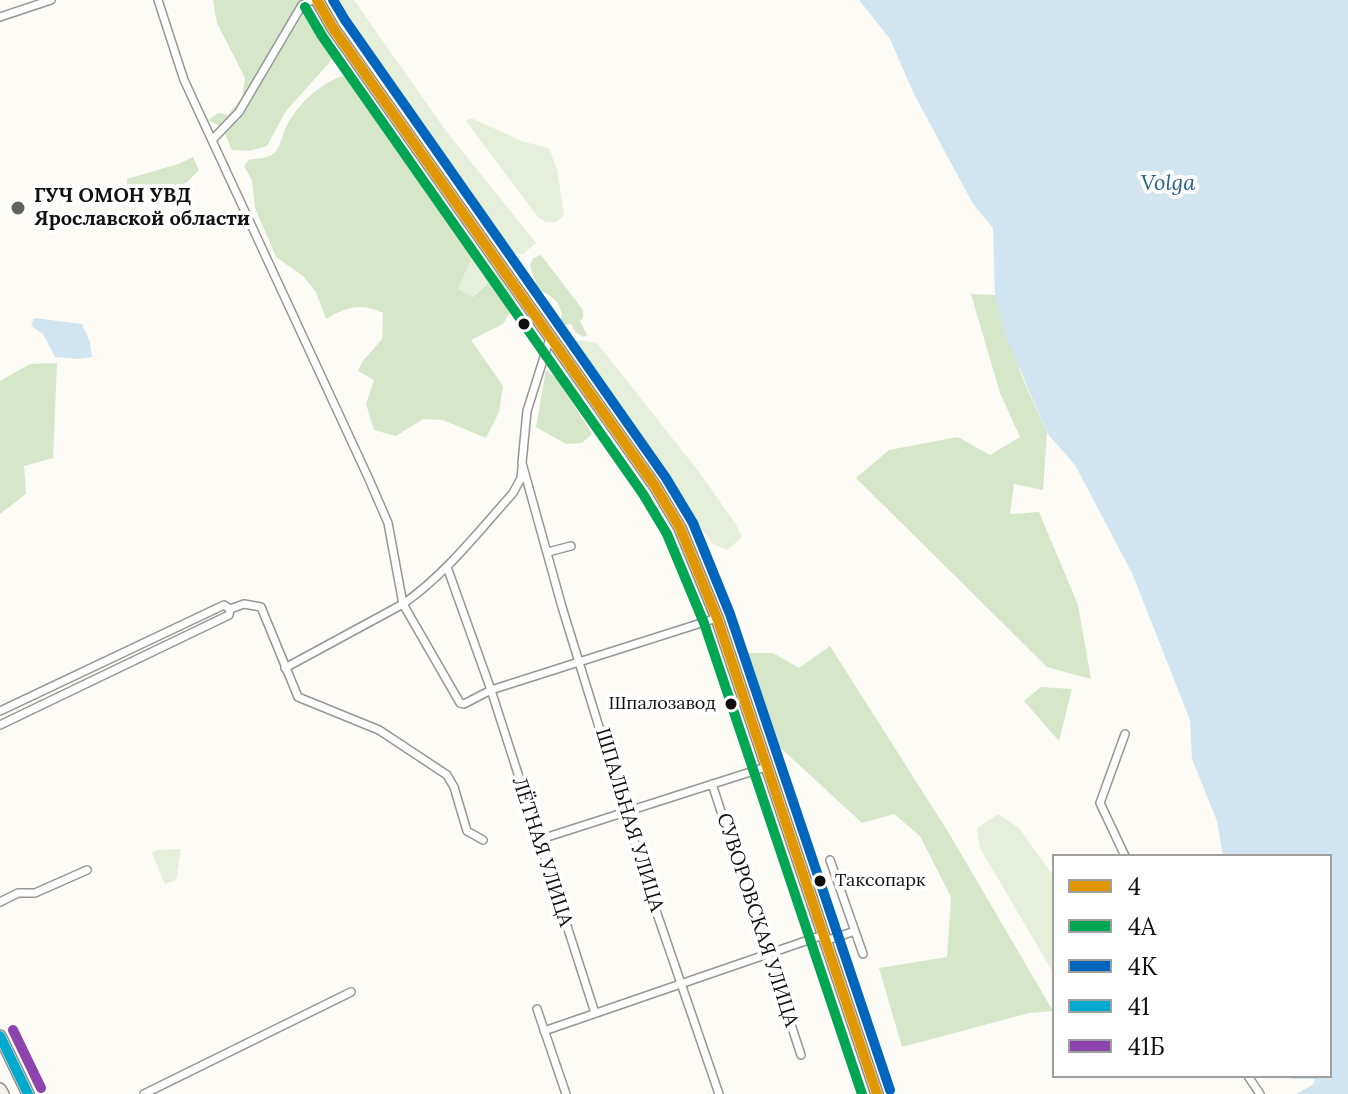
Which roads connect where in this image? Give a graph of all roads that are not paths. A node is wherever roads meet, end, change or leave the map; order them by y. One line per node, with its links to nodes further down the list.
1 (51, 0): 4 (street)
2 (158, 0): 6 (street)
3 (314, 0): 6 (street); 7 (street)
4 (25, 4): 5 (street)
5 (0, 17)
6 (212, 140): 12 (street)
7 (550, 338): 8 (street, ШПАЛЬНАЯ УЛИЦА); 14 (street)
8 (522, 463): 10 (street, ШПАЛЬНАЯ УЛИЦА); 11 (street)
9 (571, 546): 10 (street)
10 (548, 552): 15 (street, ШПАЛЬНАЯ УЛИЦА)
11 (447, 567): 12 (street); 17 (street, ЛЁТНАЯ УЛИЦА)
12 (403, 604): 16 (street); 17 (street)
13 (230, 609): 16 (street); 18 (street); 19 (street)
14 (717, 618): 15 (street); 21 (street)
15 (579, 663): 17 (street); 23 (street, ШПАЛЬНАЯ УЛИЦА)
16 (285, 668): 24 (street)
17 (491, 690): 25 (street, ЛЁТНАЯ УЛИЦА)
18 (0, 711)
19 (0, 725)
20 (1125, 734): 26 (street)
21 (766, 767): 22 (street); 31 (street)
22 (712, 784): 23 (street); 32 (street, СУВОРОВСКАЯ УЛИЦА)
23 (627, 812): 25 (street); 34 (street, ШПАЛЬНАЯ УЛИЦА)
24 (483, 840)
25 (538, 840): 37 (street, ЛЁТНАЯ УЛИЦА)
26 (1124, 854)
27 (830, 860): 30 (street)
28 (87, 870): 29 (street)
29 (0, 902)
30 (855, 931): 31 (street); 33 (street)
31 (824, 938): 32 (street); 45 (street)
32 (769, 954): 34 (street); 40 (street, СУВОРОВСКАЯ УЛИЦА)
33 (863, 954)
34 (683, 984): 37 (street); 44 (street, ШПАЛЬНАЯ УЛИЦА)
35 (351, 992): 42 (street)
36 (537, 1009): 38 (street)
37 (595, 1013): 38 (street)
38 (544, 1031): 43 (street)
39 (0, 1036): 41 (street)
40 (801, 1055)
41 (28, 1094)
42 (144, 1094)
43 (566, 1094)
44 (719, 1094)
45 (877, 1094)

